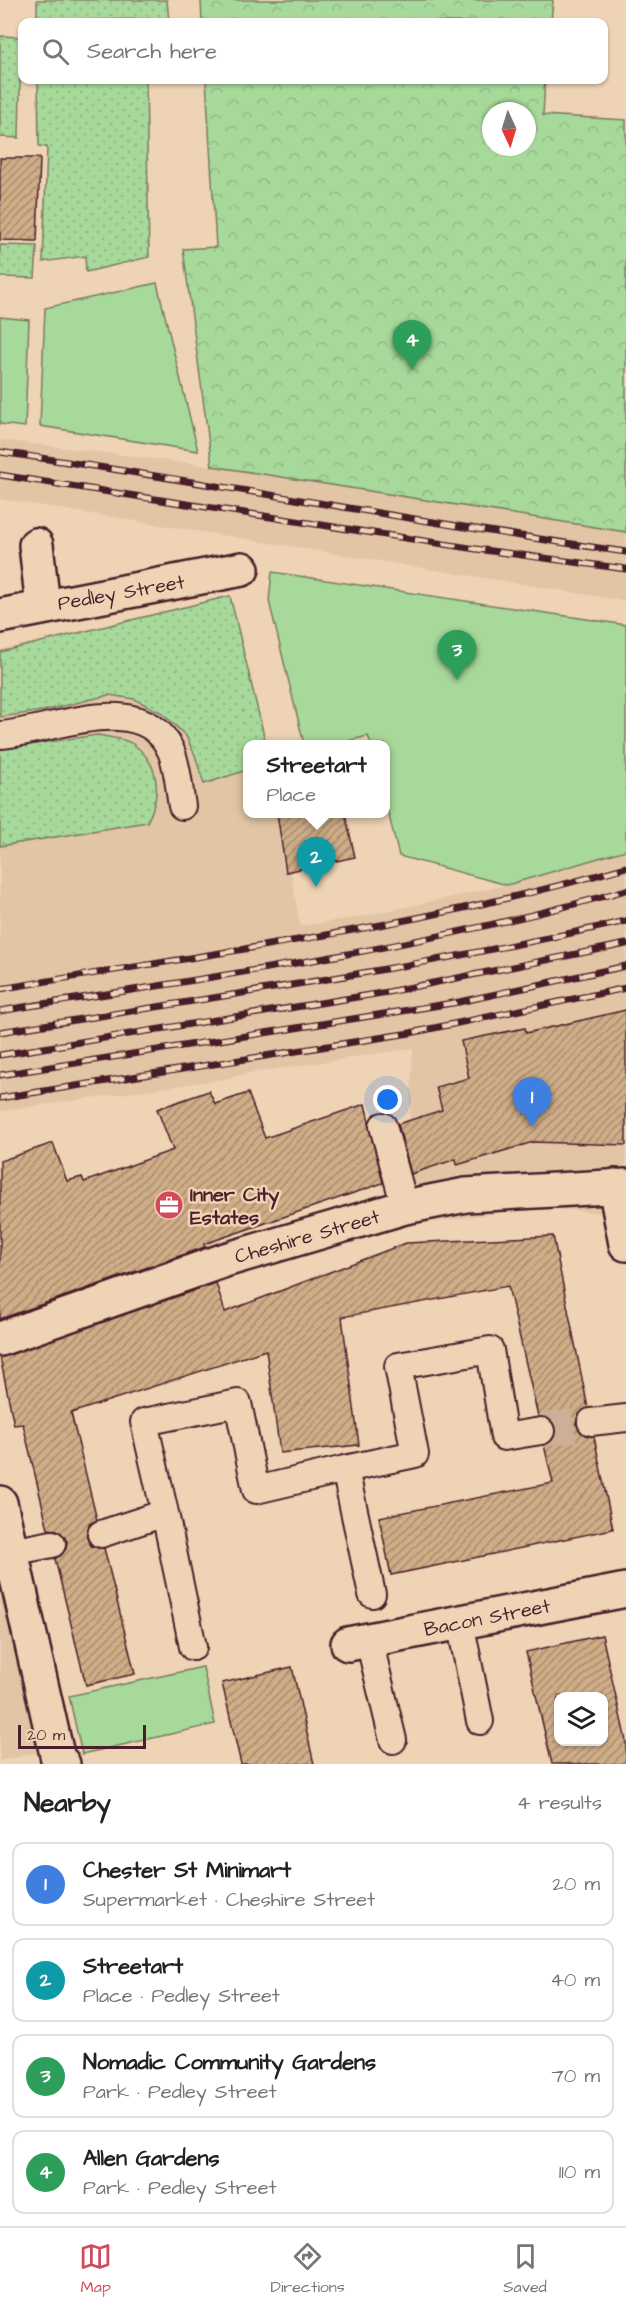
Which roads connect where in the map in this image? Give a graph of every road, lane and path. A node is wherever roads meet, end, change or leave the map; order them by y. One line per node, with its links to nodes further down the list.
1 (36, 545): 3 (street)
2 (242, 569): 3 (street, Pedley Street)
3 (43, 606): 4 (street, Pedley Street)
4 (0, 616)
5 (0, 735): 6 (lane)
6 (182, 806)
7 (383, 1126): 9 (lane)
8 (620, 1186): 9 (street, Cheshire Street); 10 (street)
9 (405, 1207): 11 (street, Cheshire Street)
10 (626, 1244)
11 (0, 1339)
12 (626, 1418): 13 (lane)
13 (591, 1422)
14 (541, 1431): 15 (lane)
15 (345, 1469): 17 (lane); 22 (lane)
16 (0, 1503): 20 (street)
17 (165, 1513): 18 (lane); 25 (lane)
18 (101, 1534)
19 (52, 1544): 20 (lane)
20 (11, 1552): 28 (street)
21 (626, 1590): 23 (street, Bacon Street)
22 (372, 1594)
23 (460, 1622): 24 (street, Bacon Street); 26 (lane)
24 (358, 1642): 27 (lane)
25 (193, 1647)
26 (480, 1721)
27 (393, 1740)
28 (54, 1762)

